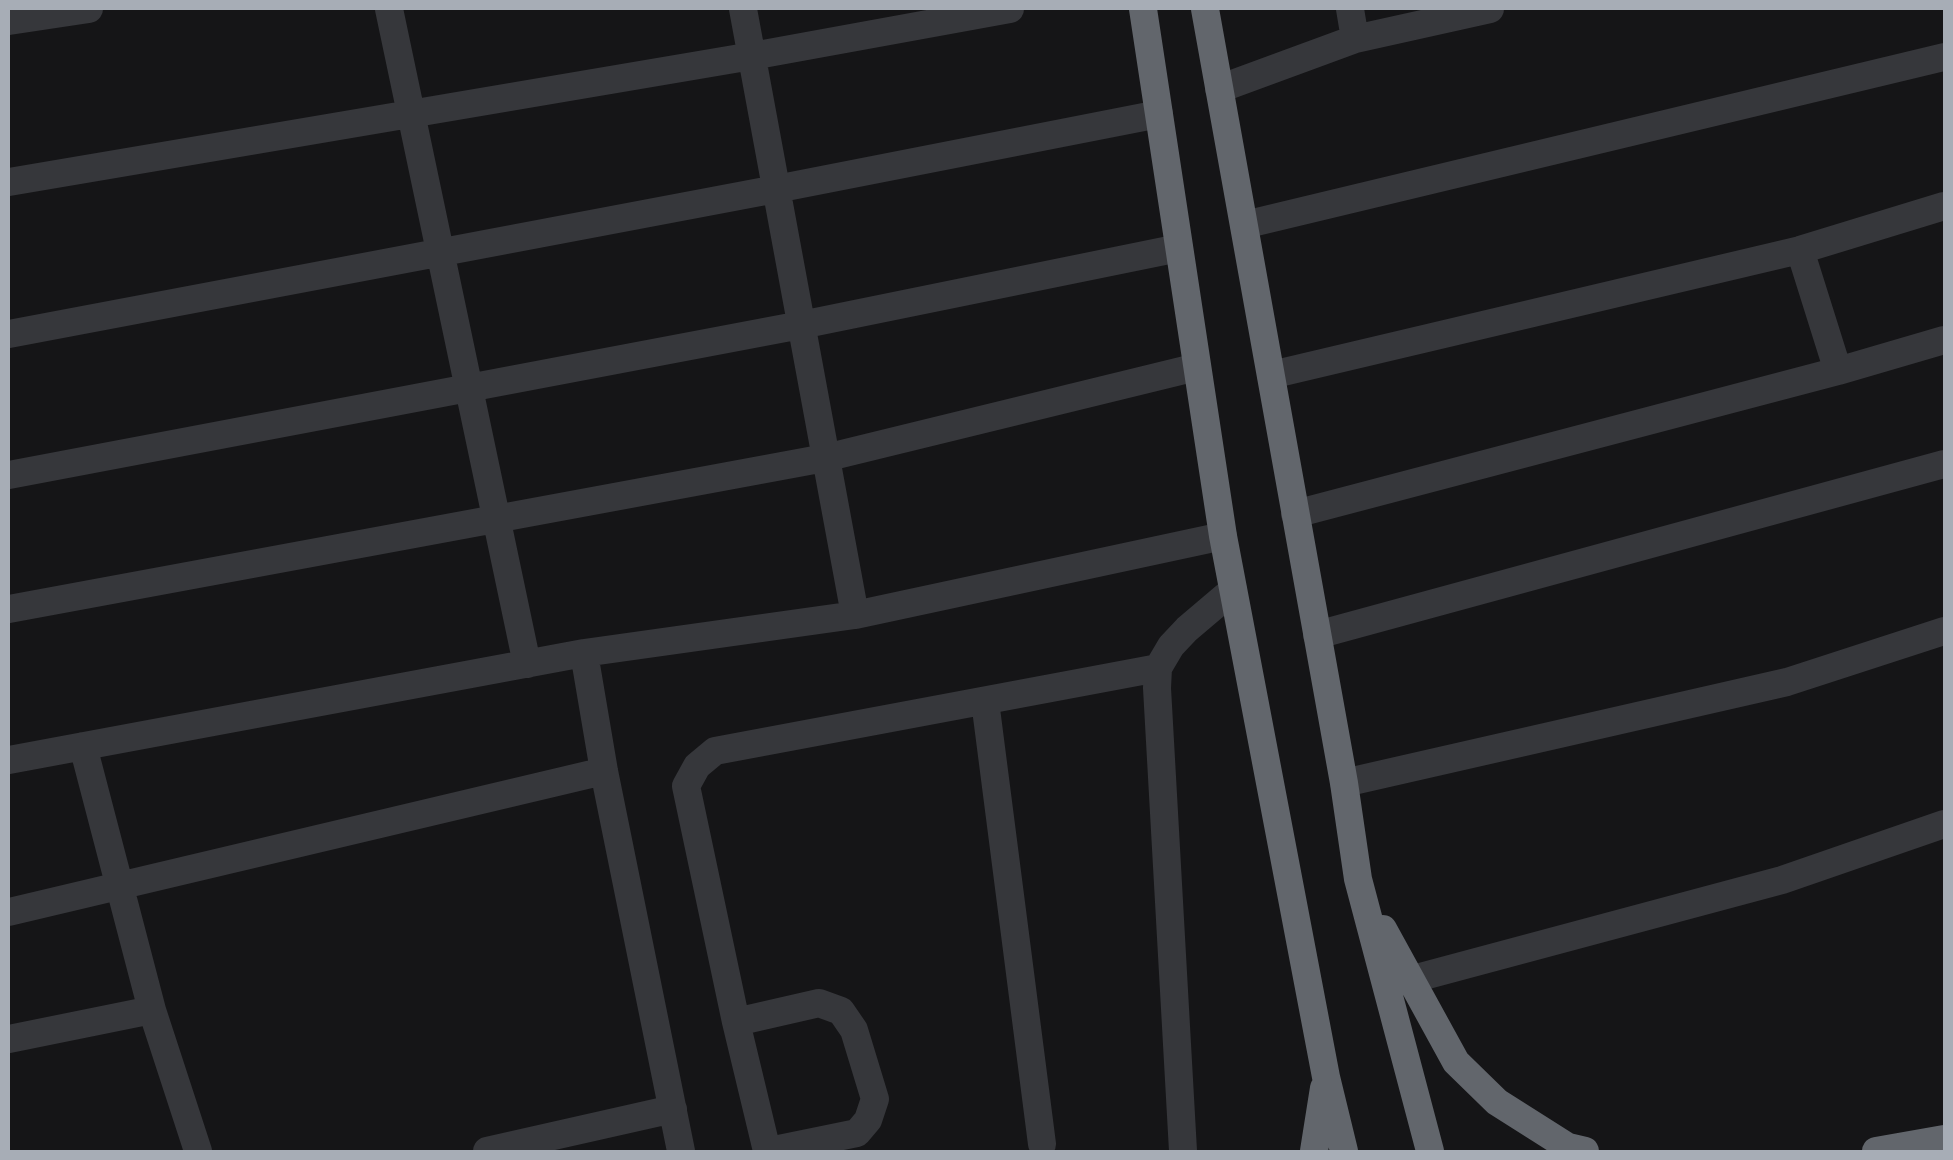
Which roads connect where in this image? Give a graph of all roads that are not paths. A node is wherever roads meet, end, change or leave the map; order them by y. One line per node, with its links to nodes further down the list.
1 (89, 9): 9 (street)
2 (388, 9): 14 (street)
3 (743, 9): 11 (street)
4 (1010, 9): 11 (street)
5 (1143, 9): 15 (highway)
6 (1205, 9): 13 (highway)
7 (1350, 9): 10 (street)
8 (1490, 9): 10 (street)
9 (9, 21)
10 (1355, 39): 13 (street)
11 (752, 56): 14 (street); 17 (street)
12 (1944, 57): 19 (street)
13 (1219, 89): 19 (highway)
14 (411, 114): 16 (street); 22 (street)
15 (1159, 114): 17 (street); 20 (highway)
16 (9, 182)
17 (776, 189): 22 (street); 23 (street)
18 (1944, 206): 21 (street)
19 (1244, 224): 28 (highway)
20 (1179, 248): 23 (street); 26 (highway)
21 (1800, 250): 27 (street); 28 (street)
22 (440, 251): 24 (street); 29 (street)
23 (801, 325): 29 (street); 30 (street)
24 (9, 334)
25 (1944, 340): 27 (street)
26 (1197, 367): 30 (street); 35 (highway)
27 (1838, 372): 33 (street)
28 (1271, 375): 33 (highway)
29 (469, 388): 32 (street); 34 (street)
30 (825, 458): 34 (street); 38 (street)
31 (1944, 464): 40 (street)
32 (9, 475)
33 (1295, 514): 40 (highway)
34 (496, 519): 37 (street); 42 (street)
35 (1223, 536): 36 (highway); 38 (street)
36 (1233, 590): 43 (street); 57 (highway)
37 (9, 609)
38 (855, 615): 41 (street)
39 (1944, 631): 48 (street)
40 (1317, 635): 48 (highway)
41 (584, 653): 42 (street); 47 (street)
42 (527, 664): 45 (street)
43 (1158, 668): 44 (street); 65 (street)
44 (985, 701): 55 (street); 60 (street)
45 (83, 746): 46 (street); 51 (street)
46 (9, 760)
47 (604, 771): 51 (street); 58 (street)
48 (1344, 783): 50 (highway)
49 (1944, 824): 53 (street)
50 (1358, 880): 53 (highway); 68 (highway)
51 (118, 886): 52 (street); 54 (street)
52 (9, 912)
53 (1409, 980): 69 (highway)
54 (152, 1010): 56 (street); 61 (street)
55 (736, 1022): 64 (street); 64 (street)
56 (9, 1039)
57 (1326, 1077): 66 (highway); 67 (highway)
58 (673, 1108): 62 (street); 63 (street)
59 (1944, 1139): 70 (highway)
60 (1042, 1144)
61 (198, 1151)
62 (487, 1151)
63 (681, 1151)
64 (768, 1151)
65 (1183, 1151)
66 (1314, 1151)
67 (1344, 1151)
68 (1430, 1151)
69 (1585, 1151)
70 (1876, 1151)

